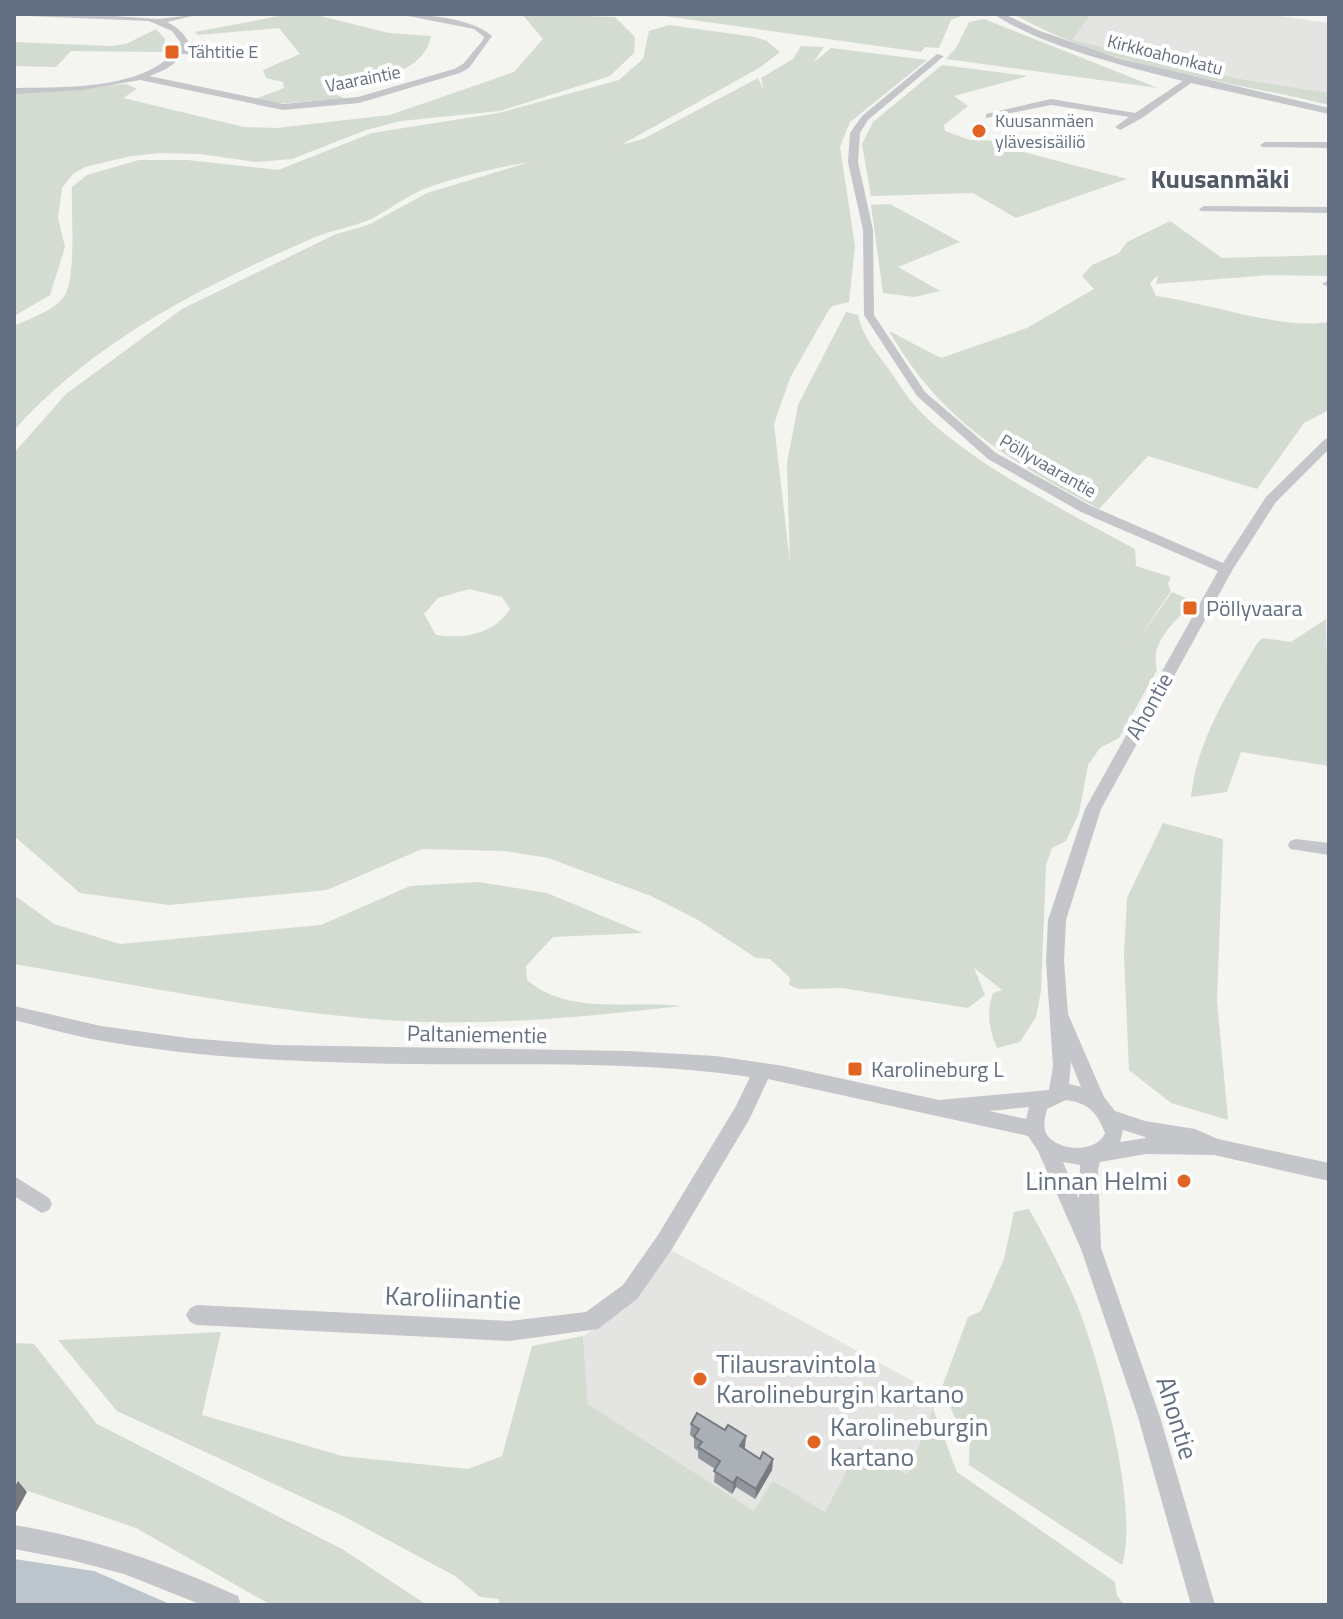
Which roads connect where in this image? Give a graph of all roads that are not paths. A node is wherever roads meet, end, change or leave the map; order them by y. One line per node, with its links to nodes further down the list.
1 (27, 14): 5 (street)
2 (197, 14): 6 (street)
3 (402, 14): 10 (street, Vaaraintie)
4 (998, 14): 11 (street, Kirkkoahonkatu)
5 (63, 15): 6 (street)
6 (160, 21): 7 (street)
7 (182, 52): 8 (street); 10 (street)
8 (220, 52)
9 (940, 56): 22 (street, Pöllyvaarantie)
10 (139, 77): 12 (street)
11 (1191, 79): 13 (street, Kirkkoahonkatu); 15 (street)
12 (14, 91)
13 (1329, 111)
14 (989, 116): 15 (street)
15 (1139, 116): 16 (street)
16 (1120, 127)
17 (1265, 145): 18 (street)
18 (1329, 145)
19 (1204, 209): 20 (street)
20 (1329, 210)
21 (1329, 442): 22 (street, Ahontie)
22 (1226, 569): 25 (street, Ahontie)
23 (1296, 845): 24 (street)
24 (1329, 849)
25 (1058, 1008): 28 (street, Ahontie); 30 (street, Ahontie)
26 (14, 1013): 27 (street, Paltaniementie)
27 (763, 1070): 29 (street, Paltaniementie); 38 (street, Karoliinantie)
28 (1052, 1095): 29 (street, Paltaniementie); 30 (street); 31 (street)
29 (939, 1107): 31 (street, Paltaniementie)
30 (1104, 1110): 32 (street); 33 (street)
31 (1040, 1136): 33 (street); 37 (street, Ahontie)
32 (1215, 1147): 33 (street); 34 (street)
33 (1095, 1156): 37 (street, Ahontie)
34 (1329, 1172)
35 (14, 1185): 36 (street)
36 (42, 1204)
37 (1091, 1249): 41 (street, Ahontie)
38 (197, 1315)
39 (14, 1537): 40 (street)
40 (229, 1605)
41 (1203, 1605)

